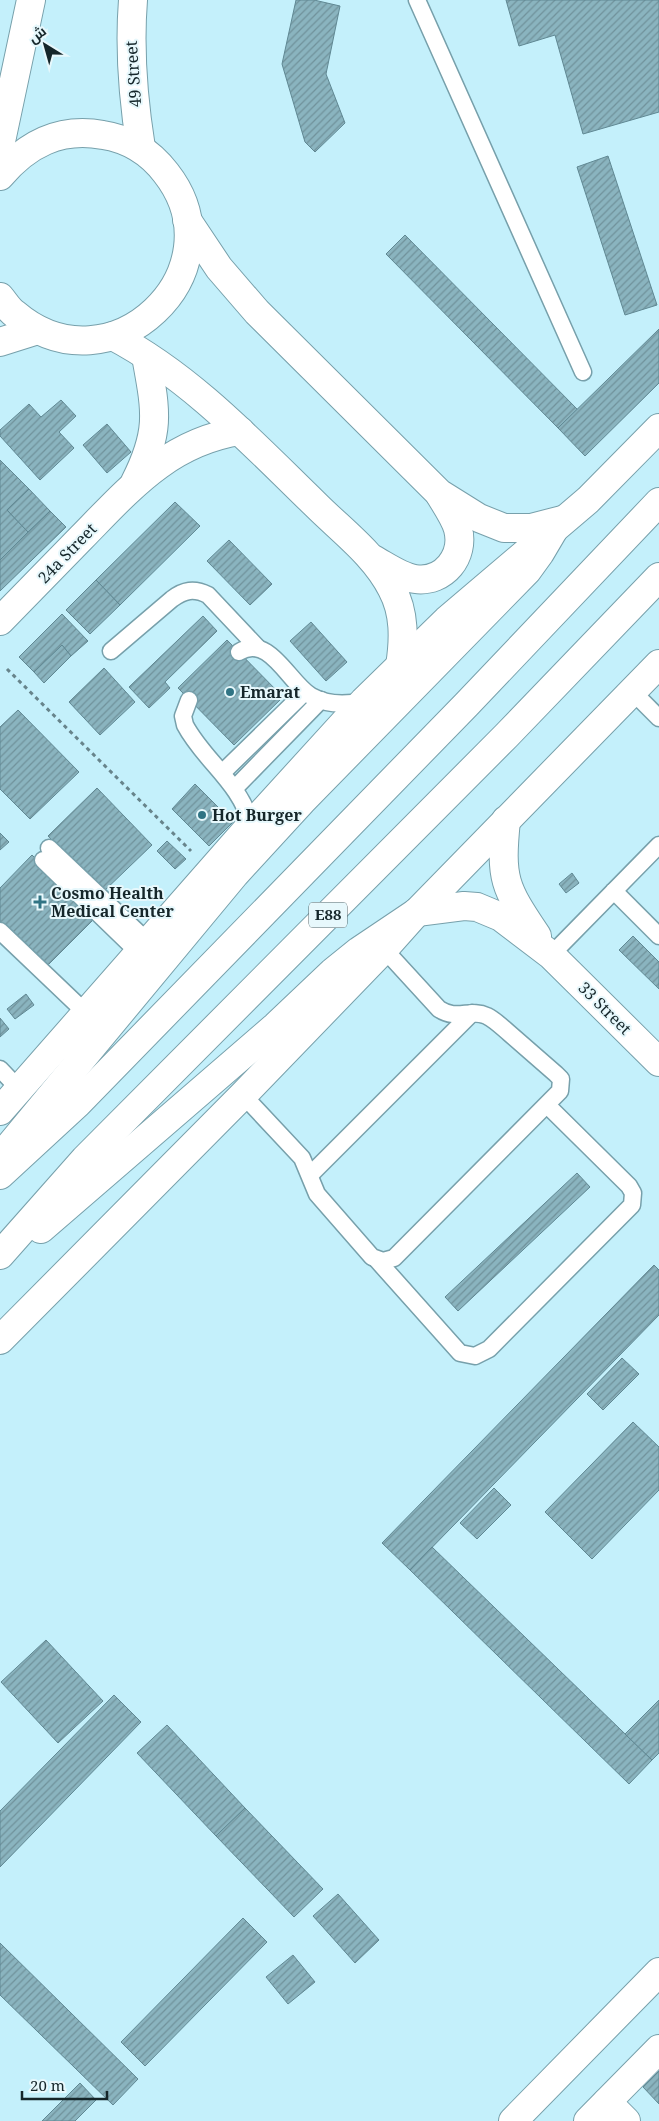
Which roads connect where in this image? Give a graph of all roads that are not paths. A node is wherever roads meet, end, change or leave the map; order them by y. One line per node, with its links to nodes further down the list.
1 (32, 0): 4 (main road)
2 (132, 0): 5 (main road, 49 Street)
3 (417, 0): 13 (lane)
4 (0, 146)
5 (141, 148): 6 (main road); 7 (main road)
6 (0, 176)
7 (187, 220): 10 (main road); 17 (main road)
8 (0, 297): 9 (main road)
9 (38, 330): 10 (main road); 11 (main road)
10 (112, 336): 12 (main road)
11 (0, 342)
12 (146, 356): 15 (main road); 16 (main road, 24a Street)
13 (583, 372)
14 (659, 428): 19 (main road)
15 (240, 432): 16 (main road, 24a Street); 20 (main road)
16 (134, 484): 22 (main road, 24a Street)
17 (439, 493): 19 (main road); 20 (main road)
18 (659, 502): 57 (main road)
19 (562, 524): 27 (main road); 55 (main road)
20 (370, 557): 27 (main road)
21 (659, 577): 58 (main road, E88)
22 (0, 621)
23 (258, 648): 24 (lane); 25 (lane); 29 (lane)
24 (111, 652)
25 (239, 652)
26 (659, 664): 28 (main road)
27 (400, 666): 32 (main road)
28 (632, 691): 33 (lane); 36 (main road)
29 (305, 692): 31 (lane); 34 (lane)
30 (190, 700): 34 (lane)
31 (321, 700): 32 (lane); 35 (lane)
32 (364, 701): 37 (main road)
33 (659, 718)
34 (223, 772): 35 (lane)
35 (235, 788): 37 (lane)
36 (506, 820): 41 (main road); 46 (main road, 33 Street)
37 (251, 825): 44 (main road)
38 (659, 845): 40 (lane)
39 (46, 854): 44 (lane)
40 (614, 891): 43 (lane); 46 (lane)
41 (417, 912): 45 (main road); 46 (main road, 33 Street); 60 (main road)
42 (0, 930): 48 (lane)
43 (659, 936)
44 (144, 947): 48 (main road)
45 (384, 949): 47 (lane); 52 (main road)
46 (551, 955): 49 (main road, 33 Street)
47 (472, 1013): 53 (lane); 56 (lane)
48 (86, 1014): 51 (main road)
49 (659, 1062)
50 (0, 1069): 51 (lane)
51 (20, 1090): 54 (main road)
52 (243, 1096): 56 (lane); 61 (main road)
53 (547, 1105): 59 (lane); 59 (lane)
54 (0, 1111)
55 (0, 1157)
56 (310, 1175): 59 (lane)
57 (0, 1176)
58 (0, 1255)
59 (377, 1260)
60 (0, 1264)
61 (0, 1340)
62 (659, 1972): 65 (main road)
63 (659, 2049): 64 (main road)
64 (598, 2112): 66 (main road)
65 (513, 2121)
66 (626, 2121)

